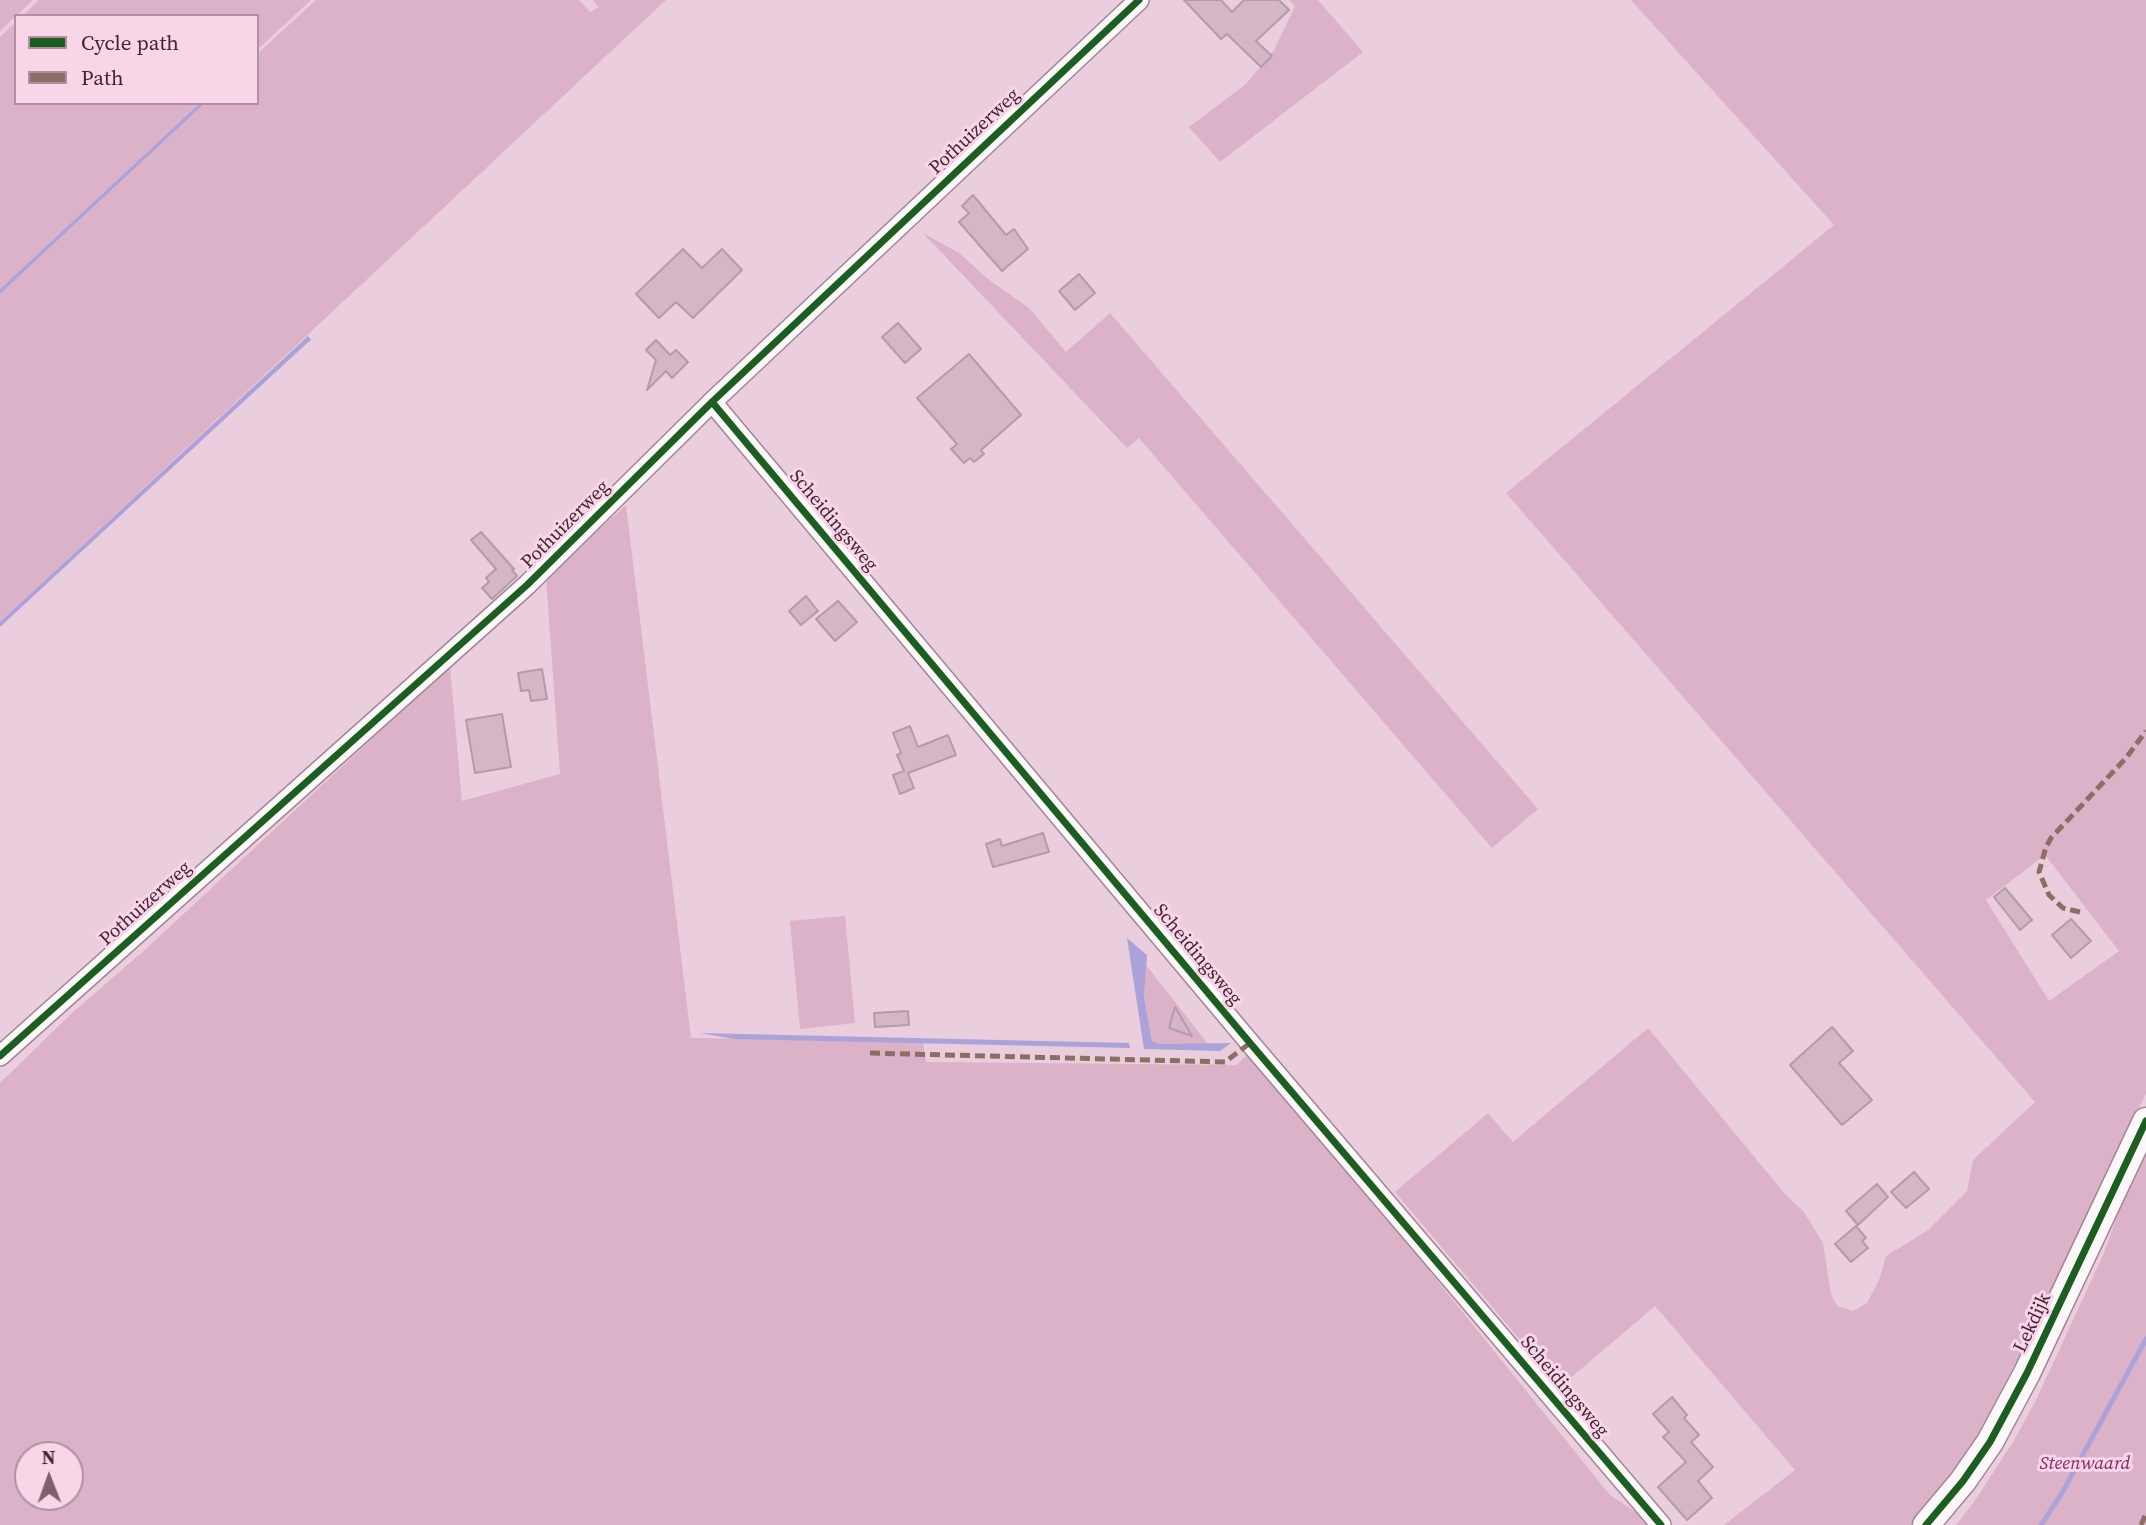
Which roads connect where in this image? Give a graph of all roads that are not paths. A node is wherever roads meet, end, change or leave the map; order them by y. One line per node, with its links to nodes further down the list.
1 (1139, 0): 2 (street, Pothuizerweg)
2 (712, 402): 3 (street, Pothuizerweg); 5 (street, Scheidingsweg)
3 (0, 1056)
4 (2146, 1121): 6 (street, Lekdijk)
5 (1661, 1525)
6 (1926, 1525)

